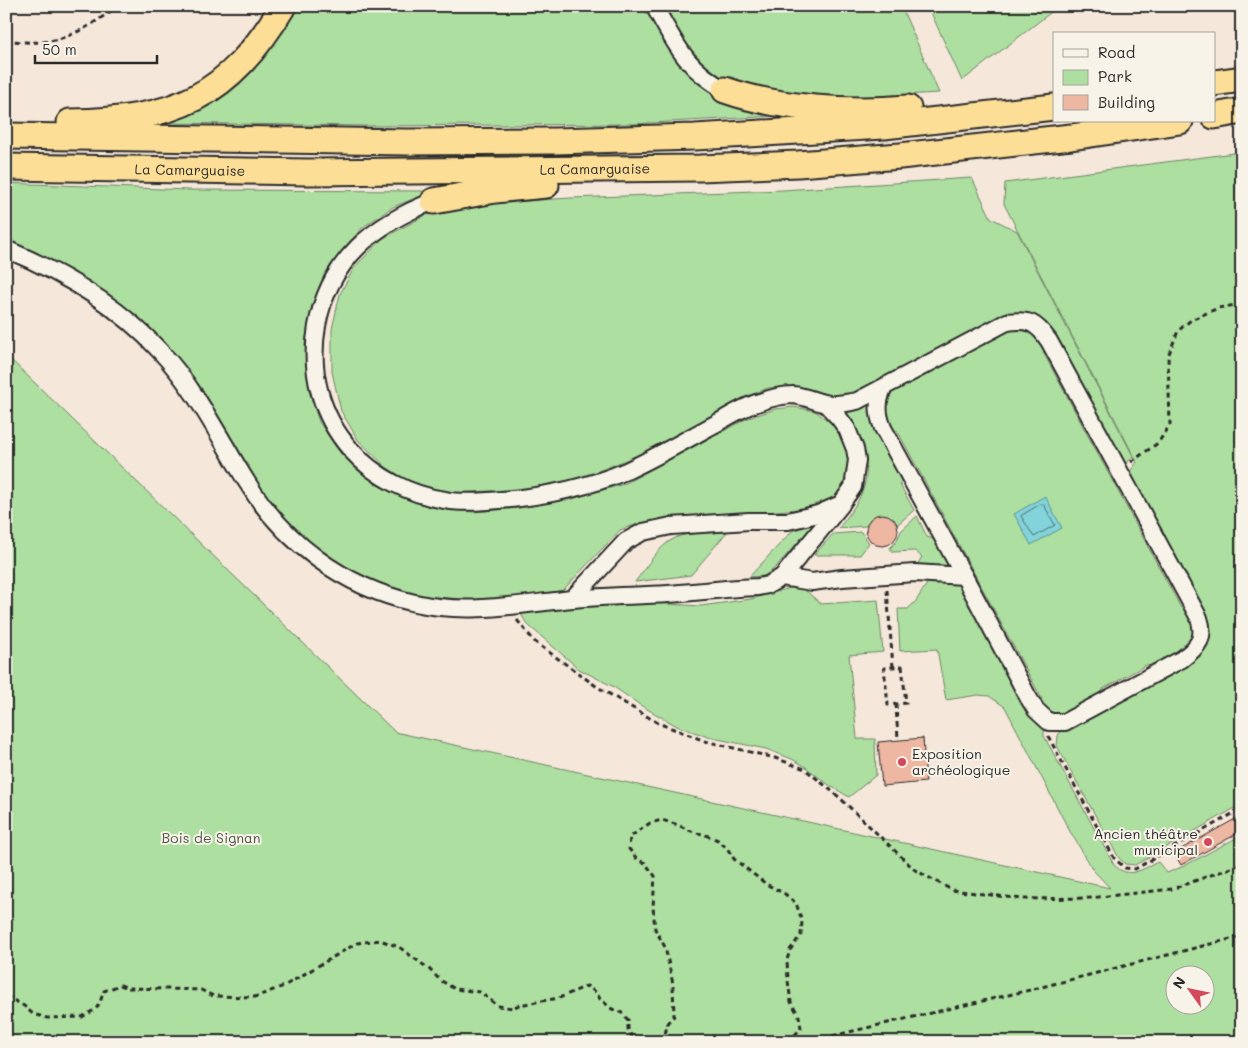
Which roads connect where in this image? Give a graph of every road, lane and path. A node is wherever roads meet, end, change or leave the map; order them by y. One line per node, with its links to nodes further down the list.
1 (117, 6): 4 (path)
2 (283, 6): 13 (highway)
3 (654, 6): 7 (lane)
4 (6, 41)
5 (1242, 79): 6 (highway)
6 (1216, 84)
7 (725, 90): 8 (highway)
8 (1053, 97)
9 (1053, 107): 14 (highway)
10 (1242, 111): 11 (highway)
11 (1216, 116)
12 (1173, 122): 16 (highway, La Camarguaise)
13 (6, 123)
14 (6, 136)
15 (6, 167): 16 (highway, La Camarguaise)
16 (700, 168): 17 (highway)
17 (434, 201): 21 (lane)
18 (6, 249): 28 (lane)
19 (1242, 304): 22 (path)
20 (883, 388): 21 (lane); 22 (lane); 25 (lane)
21 (825, 404): 23 (lane)
22 (1120, 470): 31 (lane)
23 (842, 504): 26 (lane); 27 (lane)
24 (886, 575): 25 (lane); 26 (lane); 29 (path)
25 (964, 576): 31 (lane)
26 (782, 577): 27 (lane)
27 (572, 599): 28 (lane)
28 (506, 607): 34 (path)
29 (893, 667): 30 (path); 30 (path)
30 (896, 704): 32 (path)
31 (1049, 722): 33 (path)
32 (898, 740)
33 (1234, 813)
34 (1242, 864)
35 (1242, 936): 37 (path)
36 (6, 996): 38 (path)
37 (844, 1033): 41 (path); 42 (path)
38 (635, 1042)
39 (663, 1042): 40 (path)
40 (776, 1042)
41 (806, 1042)
42 (844, 1042)

